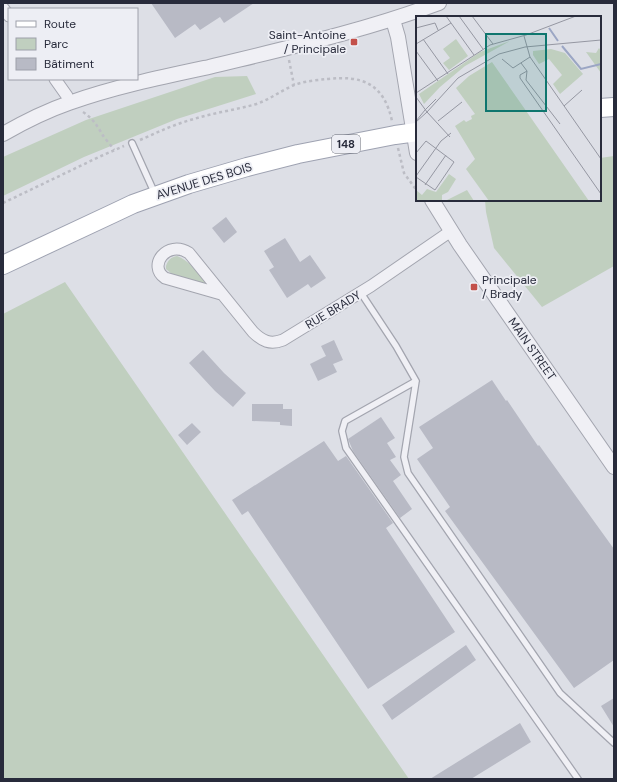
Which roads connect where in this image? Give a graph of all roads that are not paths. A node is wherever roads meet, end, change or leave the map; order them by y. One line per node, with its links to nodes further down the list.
1 (439, 3): 2 (street)
2 (393, 20): 4 (street); 7 (street)
3 (56, 80): 4 (street)
4 (70, 103): 8 (street)
5 (614, 107): 6 (main road)
6 (601, 108)
7 (415, 132): 9 (street); 11 (main road, AVENUE DES BOIS / 148)
8 (3, 134)
9 (416, 142)
10 (132, 143): 11 (lane)
11 (155, 196): 14 (main road, AVENUE DES BOIS / 148)
12 (433, 201): 13 (street, MAIN STREET)
13 (451, 231): 15 (street, RUE BRADY); 18 (street, MAIN STREET)
14 (3, 266)
15 (361, 293): 16 (street, RUE BRADY); 17 (lane)
16 (221, 294): 16 (street, RUE BRADY)
17 (416, 381): 19 (lane); 20 (lane)
18 (614, 467)
19 (614, 743)
20 (578, 779)

